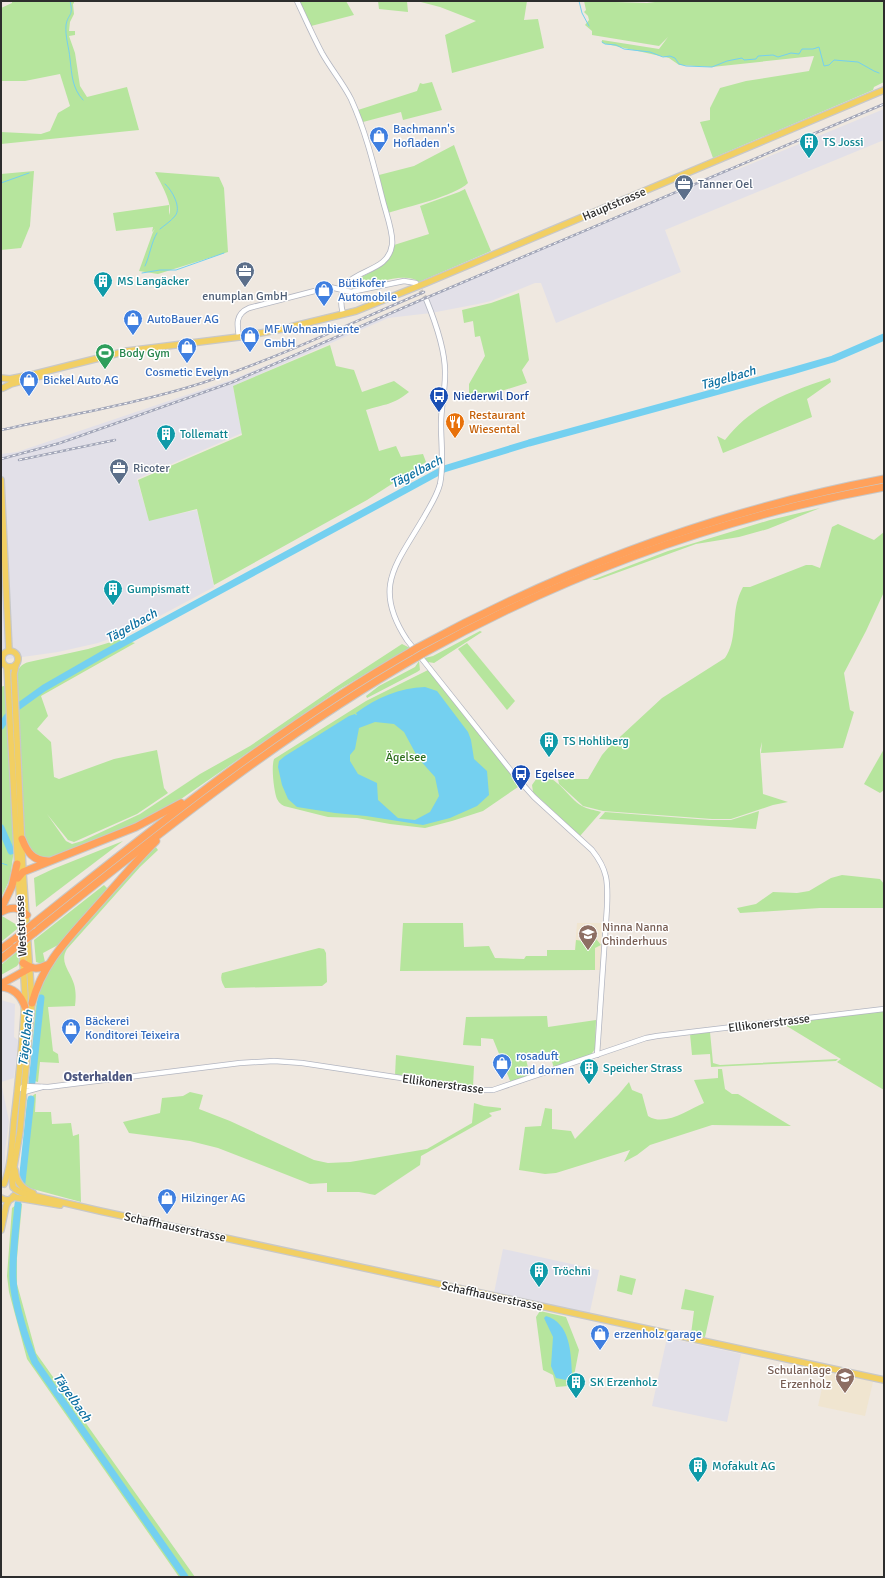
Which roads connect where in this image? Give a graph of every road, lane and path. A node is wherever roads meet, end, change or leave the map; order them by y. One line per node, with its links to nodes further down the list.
1 (297, 1): 4 (street)
2 (884, 90): 6 (main road, Hauptstrasse)
3 (416, 284): 4 (street)
4 (343, 291): 6 (street); 7 (street)
5 (426, 300): 39 (street)
6 (343, 314): 7 (main road, Hauptstrasse)
7 (239, 337): 8 (main road, Hauptstrasse)
8 (38, 375): 9 (main road); 10 (main road)
9 (1, 379): 10 (main road)
10 (2, 390)
11 (884, 479): 15 (highway)
12 (1, 480): 14 (main road, Weststrasse)
13 (884, 486): 15 (highway)
14 (9, 650): 16 (main road); 17 (main road, Weststrasse)
15 (417, 653): 19 (highway); 20 (highway)
16 (1, 660): 18 (main road)
17 (16, 665): 18 (main road); 21 (main road, Weststrasse)
18 (7, 667): 23 (main road, Weststrasse)
19 (208, 787): 22 (highway); 28 (highway, bridge)
20 (187, 813): 29 (highway, bridge); 31 (highway)
21 (22, 839): 22 (highway); 24 (main road, Weststrasse)
22 (58, 859): 24 (highway)
23 (17, 864): 24 (main road, Weststrasse); 26 (highway)
24 (20, 875): 25 (main road, Weststrasse); 27 (main road, Weststrasse)
25 (20, 909): 26 (highway); 27 (highway); 30 (main road, Weststrasse)
26 (1, 910)
27 (27, 915): 32 (main road, Weststrasse)
28 (1, 949)
29 (1, 959)
30 (23, 963): 32 (highway); 33 (main road, Weststrasse)
31 (48, 965): 32 (highway); 36 (highway)
32 (30, 968): 33 (highway); 36 (main road, Weststrasse)
33 (23, 971): 34 (highway); 37 (main road, Weststrasse)
34 (1, 984)
35 (1, 987): 37 (highway)
36 (32, 1003): 40 (main road, Weststrasse)
37 (25, 1007): 40 (main road, Weststrasse)
38 (884, 1009): 39 (street, Ellikonerstrasse)
39 (597, 1055): 40 (street, Ellikonerstrasse)
40 (24, 1089): 41 (main road, Weststrasse); 42 (main road, Weststrasse)
41 (14, 1165): 43 (main road, Weststrasse); 46 (main road, Weststrasse)
42 (3, 1185): 43 (main road)
43 (14, 1188): 45 (main road); 46 (main road, Schaffhauserstrasse)
44 (1, 1198): 45 (main road)
45 (11, 1199): 47 (main road, Schaffhauserstrasse); 48 (main road)
46 (76, 1205): 47 (main road, Schaffhauserstrasse)
47 (100, 1211): 49 (main road, Schaffhauserstrasse)
48 (1, 1230)
49 (884, 1380)

